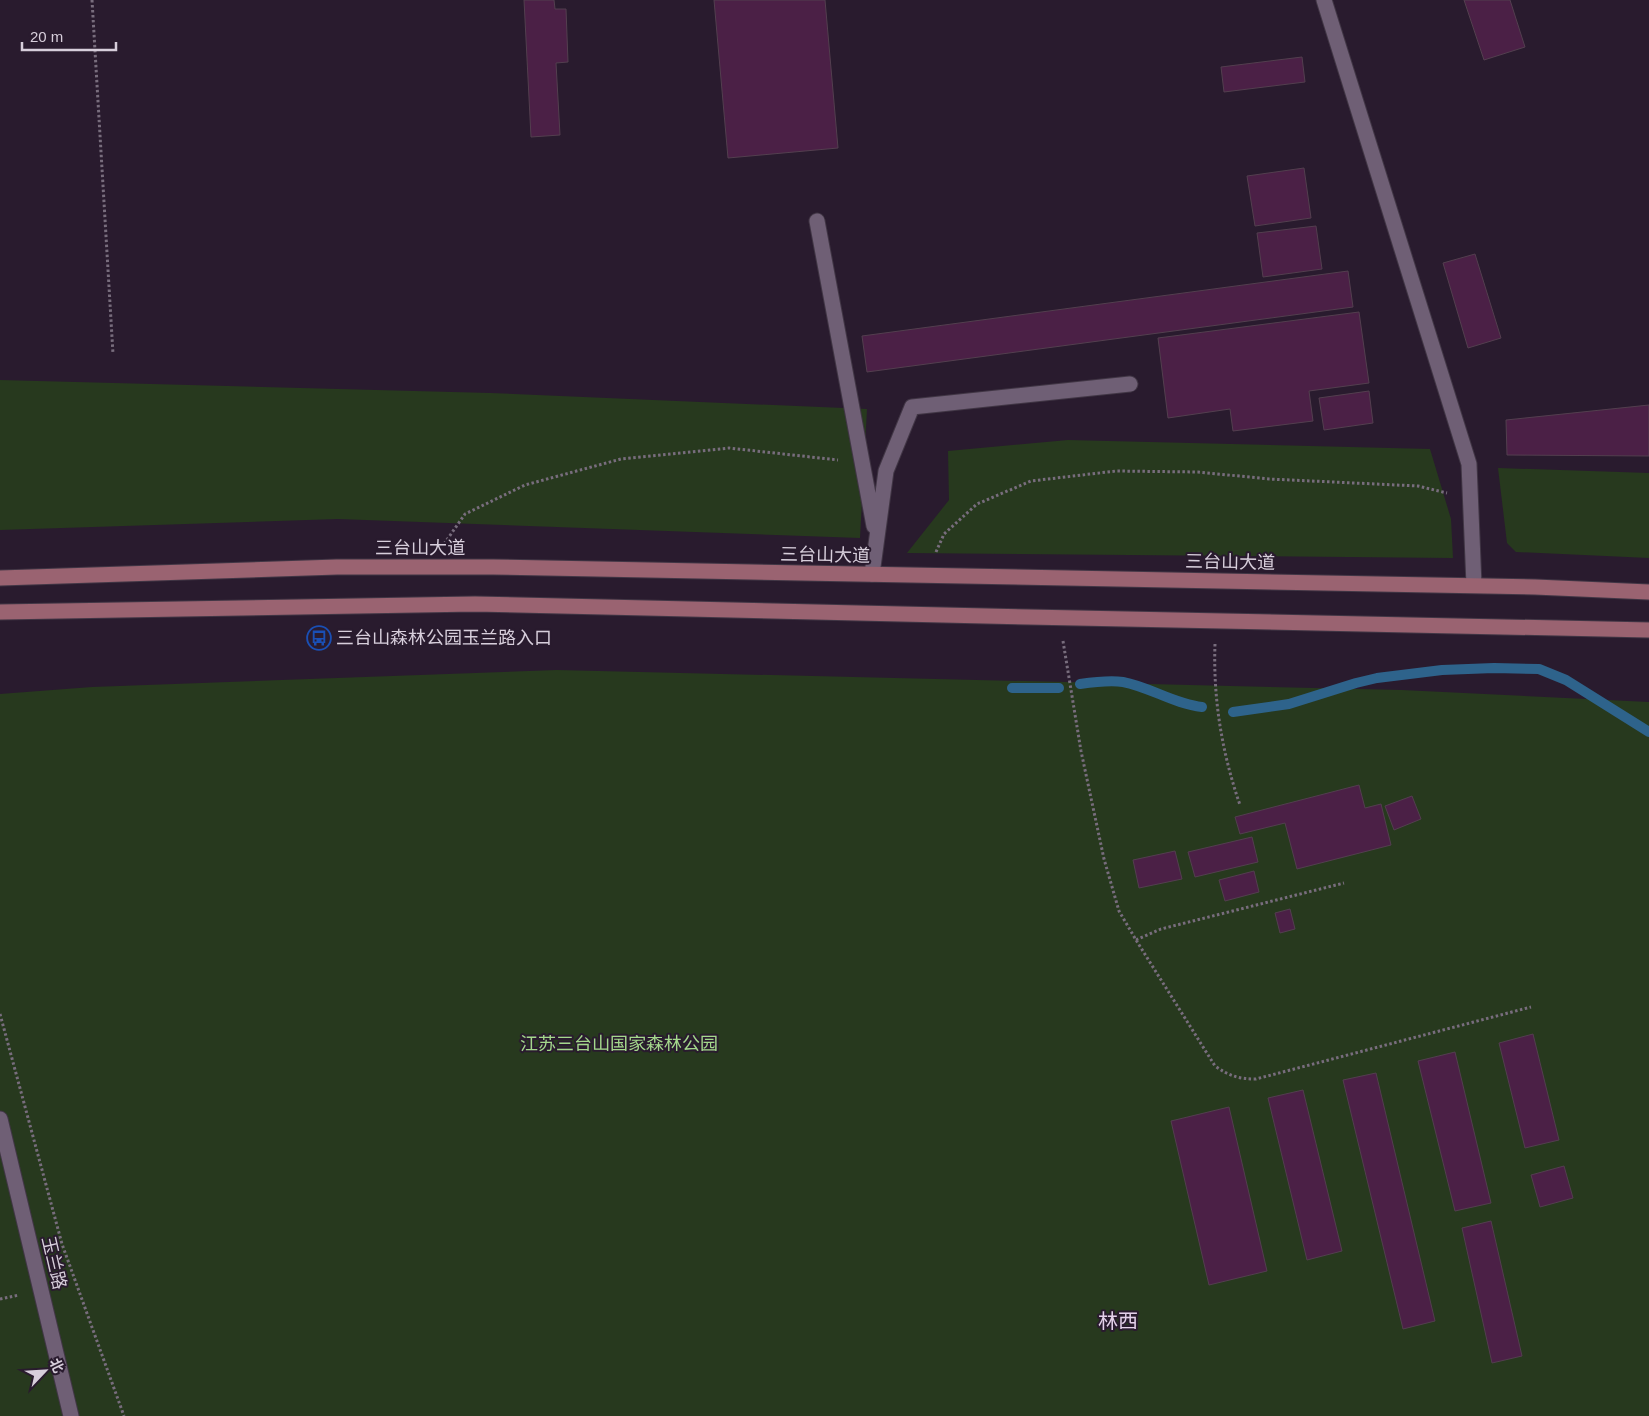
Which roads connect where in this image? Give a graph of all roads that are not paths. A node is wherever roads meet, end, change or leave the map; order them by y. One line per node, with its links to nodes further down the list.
1 (1324, 0): 7 (street)
2 (817, 221): 4 (street)
3 (1130, 384): 4 (street)
4 (877, 540): 5 (street)
5 (872, 574): 6 (main road, 三台山大道); 7 (main road, 三台山大道)
6 (0, 578)
7 (1474, 586): 8 (main road, 三台山大道)
8 (1649, 592)
9 (0, 612): 10 (main road)
10 (1649, 630)
11 (0, 1119): 12 (street, 玉兰路)
12 (71, 1416)

